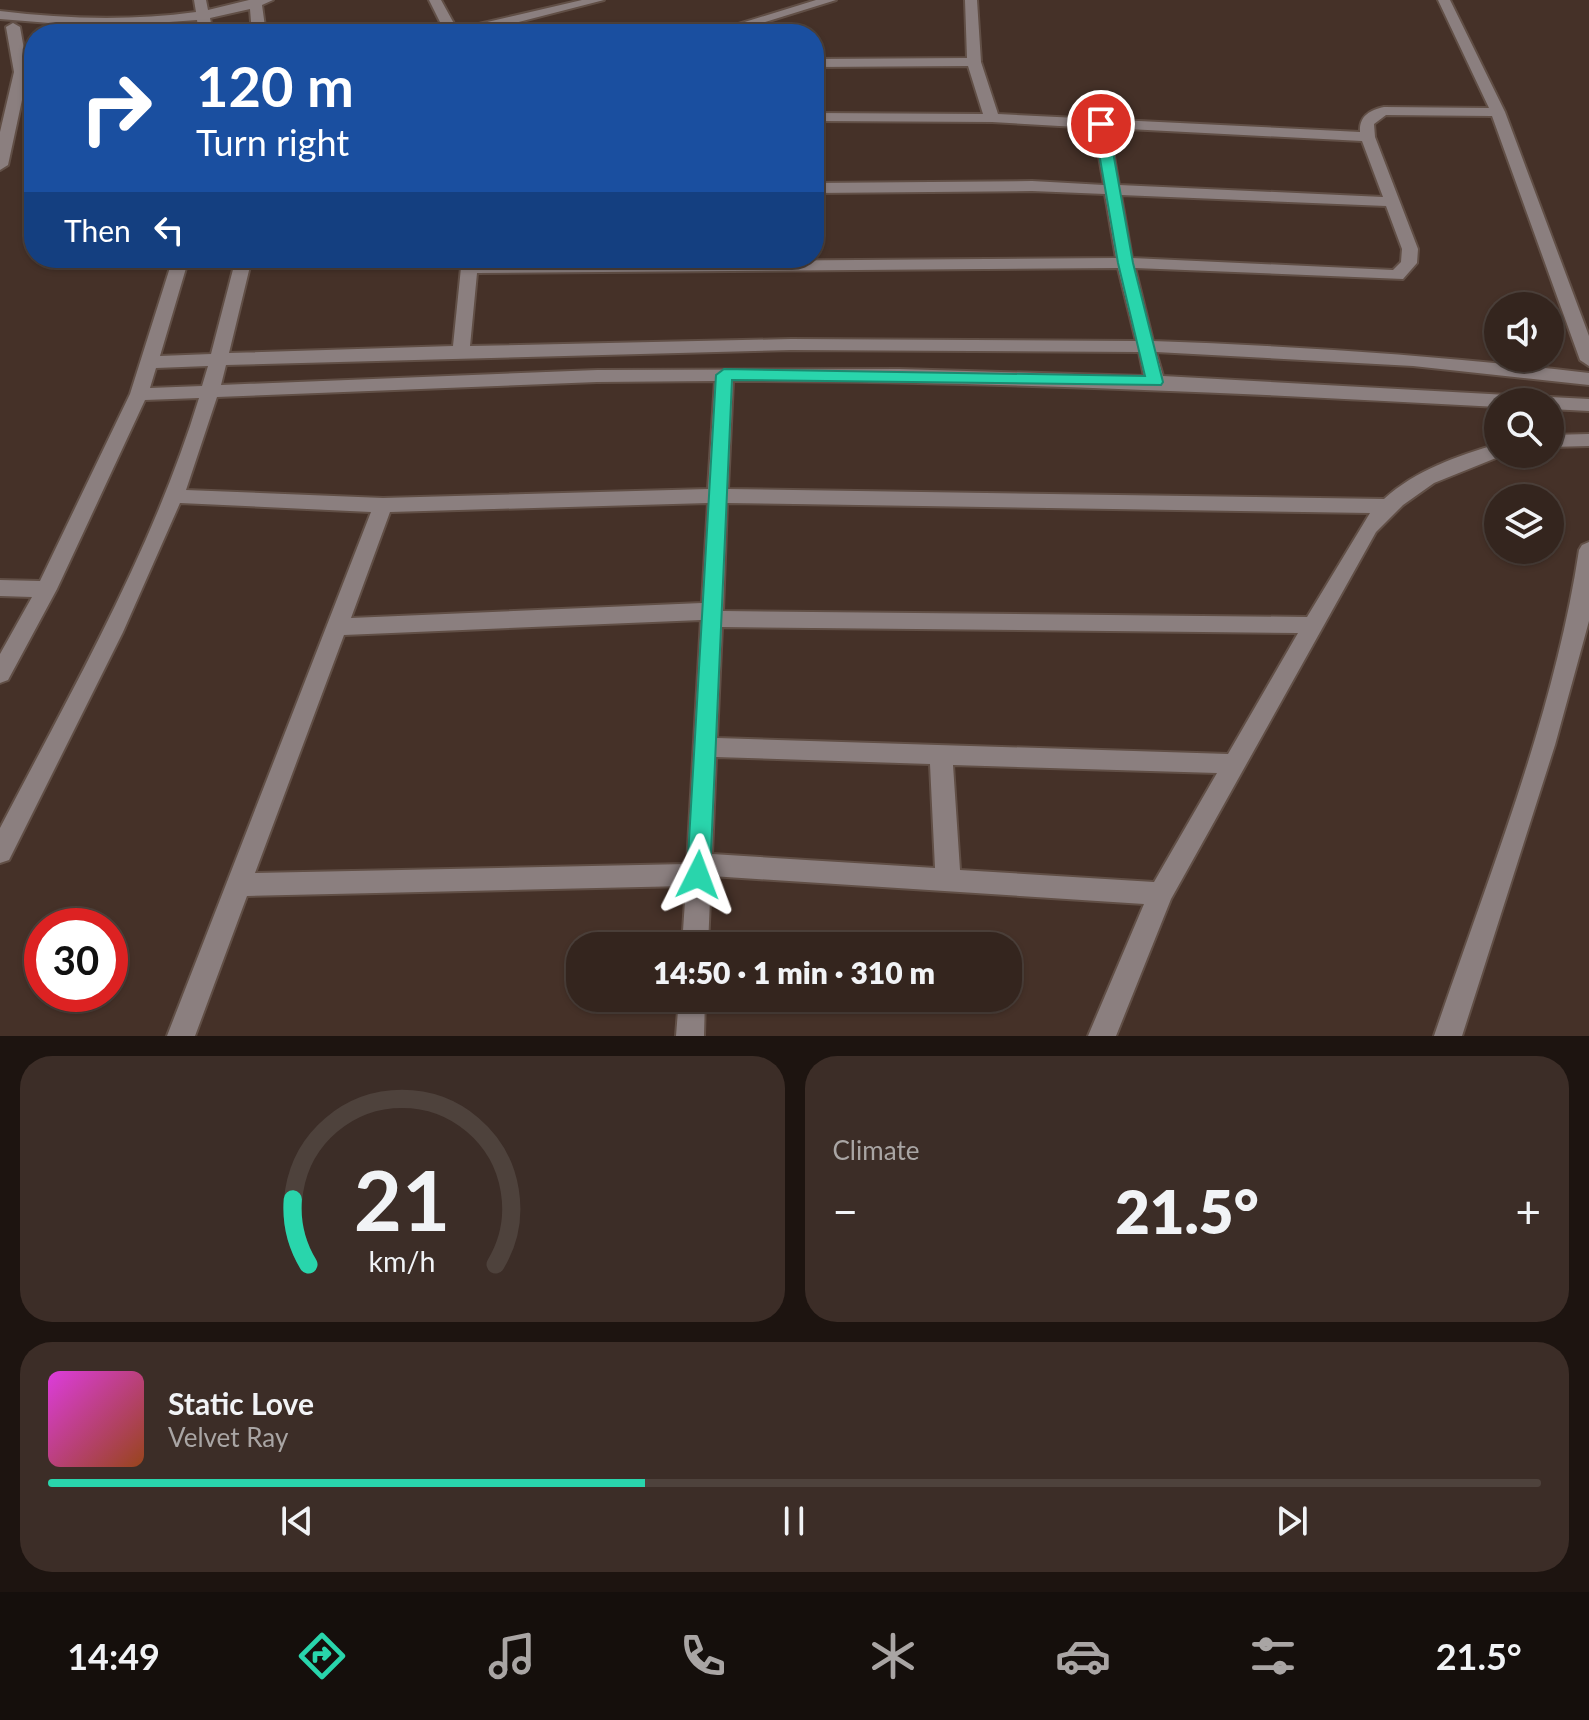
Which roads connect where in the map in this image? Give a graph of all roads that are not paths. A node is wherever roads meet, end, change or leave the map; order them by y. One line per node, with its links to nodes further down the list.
1 (435, 0): 12 (street)
2 (598, 0): 13 (street)
3 (830, 0): 7 (street)
4 (971, 0): 16 (street)
5 (1444, 0): 18 (street)
6 (259, 1): 8 (street); 11 (street)
7 (810, 2): 14 (street)
8 (202, 7): 10 (street)
9 (0, 15): 10 (street)
10 (28, 19): 15 (street)
11 (259, 24)
12 (448, 24)
13 (496, 24)
14 (743, 24)
15 (6, 29): 23 (street)
16 (974, 62): 17 (street); 20 (street)
17 (824, 63)
18 (1498, 112): 22 (street); 36 (street)
19 (824, 117): 20 (street)
20 (992, 118): 21 (street)
21 (1101, 124): 22 (street); 25 (street)
22 (1368, 137): 26 (street)
23 (0, 165)
24 (824, 188): 25 (street)
25 (1113, 190): 26 (street); 28 (street)
26 (1392, 202): 28 (street)
27 (824, 263): 28 (street)
28 (1125, 263): 32 (street)
29 (178, 268): 37 (street)
30 (242, 268): 35 (street)
31 (469, 268): 34 (street)
32 (1143, 344): 33 (street); 40 (street); 41 (street)
33 (776, 345): 34 (street); 38 (street)
34 (461, 352): 35 (street)
35 (221, 359): 37 (street); 42 (street)
36 (1589, 360)
37 (152, 362): 43 (street)
38 (778, 374): 39 (street); 41 (street)
39 (724, 375): 42 (street); 51 (street)
40 (1589, 379)
41 (1155, 382): 44 (street)
42 (212, 389): 43 (street); 50 (street)
43 (139, 394): 56 (street)
44 (1484, 400)
45 (1564, 404): 46 (street)
46 (1589, 405)
47 (1589, 440): 48 (street)
48 (1564, 441)
49 (1484, 455): 53 (street)
50 (174, 496): 52 (street); 64 (street)
51 (718, 496): 52 (street); 53 (street); 57 (street)
52 (383, 505): 59 (street)
53 (1386, 506): 58 (street)
54 (1589, 550): 74 (street)
55 (0, 588): 56 (street)
56 (47, 589): 60 (street)
57 (712, 615): 58 (street); 59 (street); 61 (street)
58 (1316, 625): 63 (street)
59 (337, 627): 67 (street)
60 (0, 674)
61 (705, 747): 62 (street); 65 (street)
62 (941, 755): 63 (street); 66 (street)
63 (1237, 764): 68 (street)
64 (0, 852)
65 (699, 869): 66 (street); 67 (street); 69 (street)
66 (948, 880): 68 (street)
67 (238, 885): 71 (street)
68 (1161, 894): 73 (street)
69 (696, 932)
70 (691, 1012): 72 (street)
71 (181, 1036)
72 (690, 1036)
73 (1102, 1036)
74 (1448, 1036)

